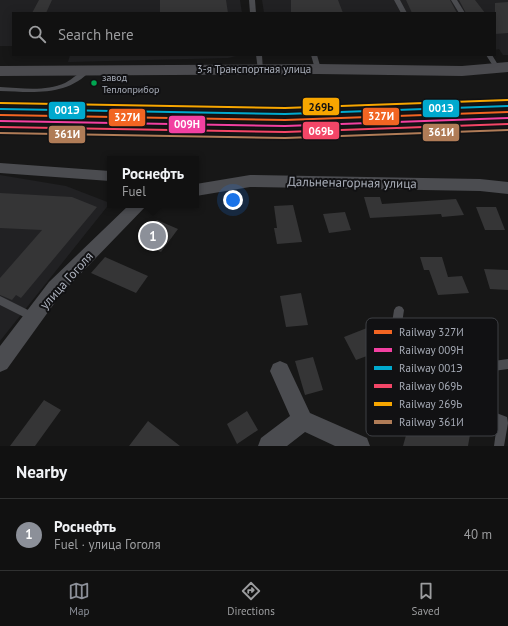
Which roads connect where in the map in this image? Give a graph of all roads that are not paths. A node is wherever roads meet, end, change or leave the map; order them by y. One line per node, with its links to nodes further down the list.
1 (252, 0): 4 (lane)
2 (397, 0): 5 (lane)
3 (454, 0): 6 (lane)
4 (253, 12)
5 (403, 12)
6 (461, 12)
7 (260, 62): 8 (street, 3-я Транспортная улица); 10 (street, 3-я Транспортная улица)
8 (316, 62): 9 (street, 3-я Транспортная улица)
9 (498, 64)
10 (90, 69): 11 (street, 3-я Транспортная улица); 12 (lane)
11 (0, 70)
12 (0, 88)
13 (0, 168): 14 (street)
14 (107, 176)
15 (508, 188): 16 (street, Дальненагорная улица)
16 (199, 190)
17 (136, 208): 20 (street, улица Гоголя)
18 (0, 300): 20 (lane)
19 (399, 310): 21 (lane)
20 (33, 317): 22 (street, улица Гоголя)
21 (398, 318)
22 (0, 362)
23 (508, 364): 24 (lane)
24 (498, 365)
25 (280, 371): 27 (street)
26 (498, 419): 30 (lane)
27 (303, 420): 28 (street); 29 (street)
28 (269, 446)
29 (359, 446)
30 (499, 446)

